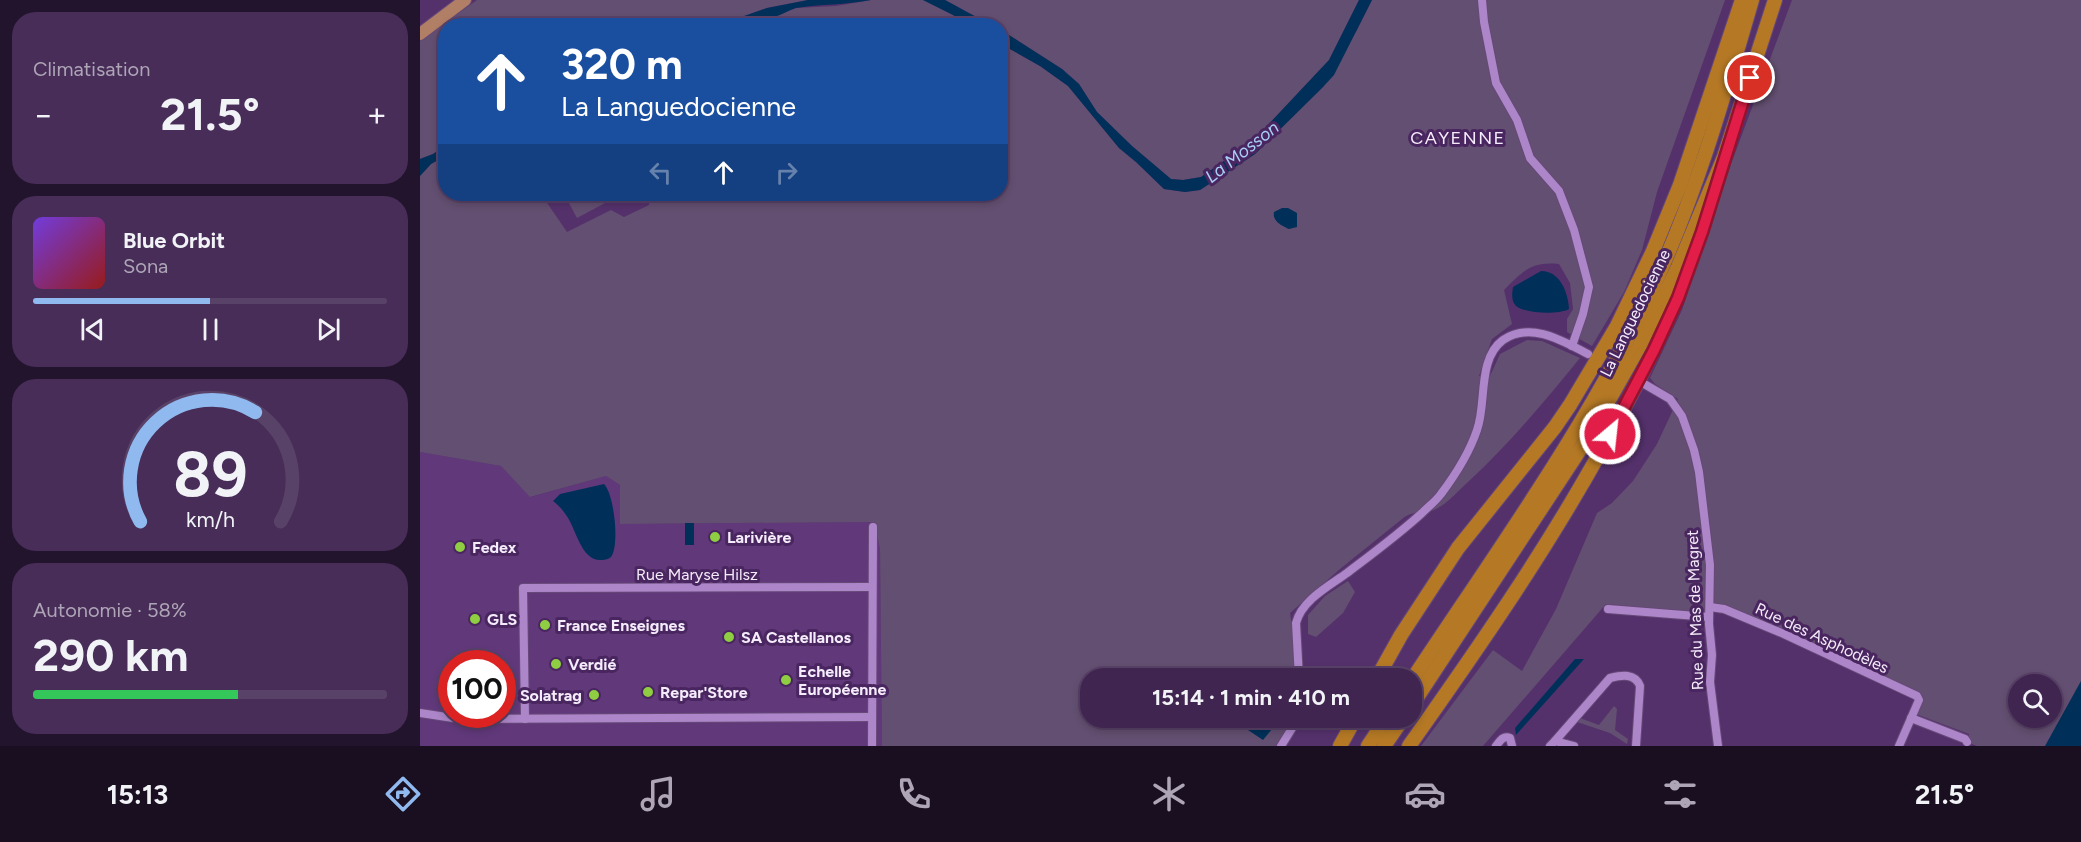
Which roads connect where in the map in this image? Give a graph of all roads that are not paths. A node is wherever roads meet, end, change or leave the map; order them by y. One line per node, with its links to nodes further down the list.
1 (465, 0): 6 (main road)
2 (1482, 0): 10 (street)
3 (1742, 0): 19 (highway)
4 (1752, 0): 20 (highway, La Languedocienne)
5 (1775, 0): 9 (highway, La Languedocienne)
6 (441, 18)
7 (438, 20): 8 (main road)
8 (420, 34)
9 (1724, 157): 21 (highway, La Languedocienne); 37 (highway)
10 (1572, 346): 11 (street); 18 (street)
11 (1588, 354)
12 (1646, 385): 15 (street, Rue du Mas de Magret)
13 (873, 527): 14 (street)
14 (871, 587): 23 (street); 25 (street, Rue Maryse Hilsz)
15 (1710, 607): 17 (street, Rue du Mas de Magret); 24 (street, Rue des Asphodèles)
16 (1608, 609): 17 (street)
17 (1709, 617): 42 (street, Rue du Mas de Magret)
18 (1298, 668)
19 (1383, 668)
20 (1420, 668)
21 (1422, 690)
22 (420, 713): 25 (street)
23 (871, 717): 25 (street); 32 (street)
24 (1911, 718): 30 (street); 43 (street)
25 (525, 719)
26 (1292, 728): 33 (street)
27 (1350, 728): 34 (highway)
28 (1380, 728): 35 (highway)
29 (1396, 728): 36 (highway)
30 (1967, 742)
31 (1553, 743): 40 (street); 41 (street)
32 (872, 746)
33 (1281, 746)
34 (1340, 746)
35 (1368, 746)
36 (1384, 746)
37 (1409, 746)
38 (1496, 746): 39 (street)
39 (1512, 746)
40 (1574, 746)
41 (1636, 746)
42 (1718, 746)
43 (1899, 746)

